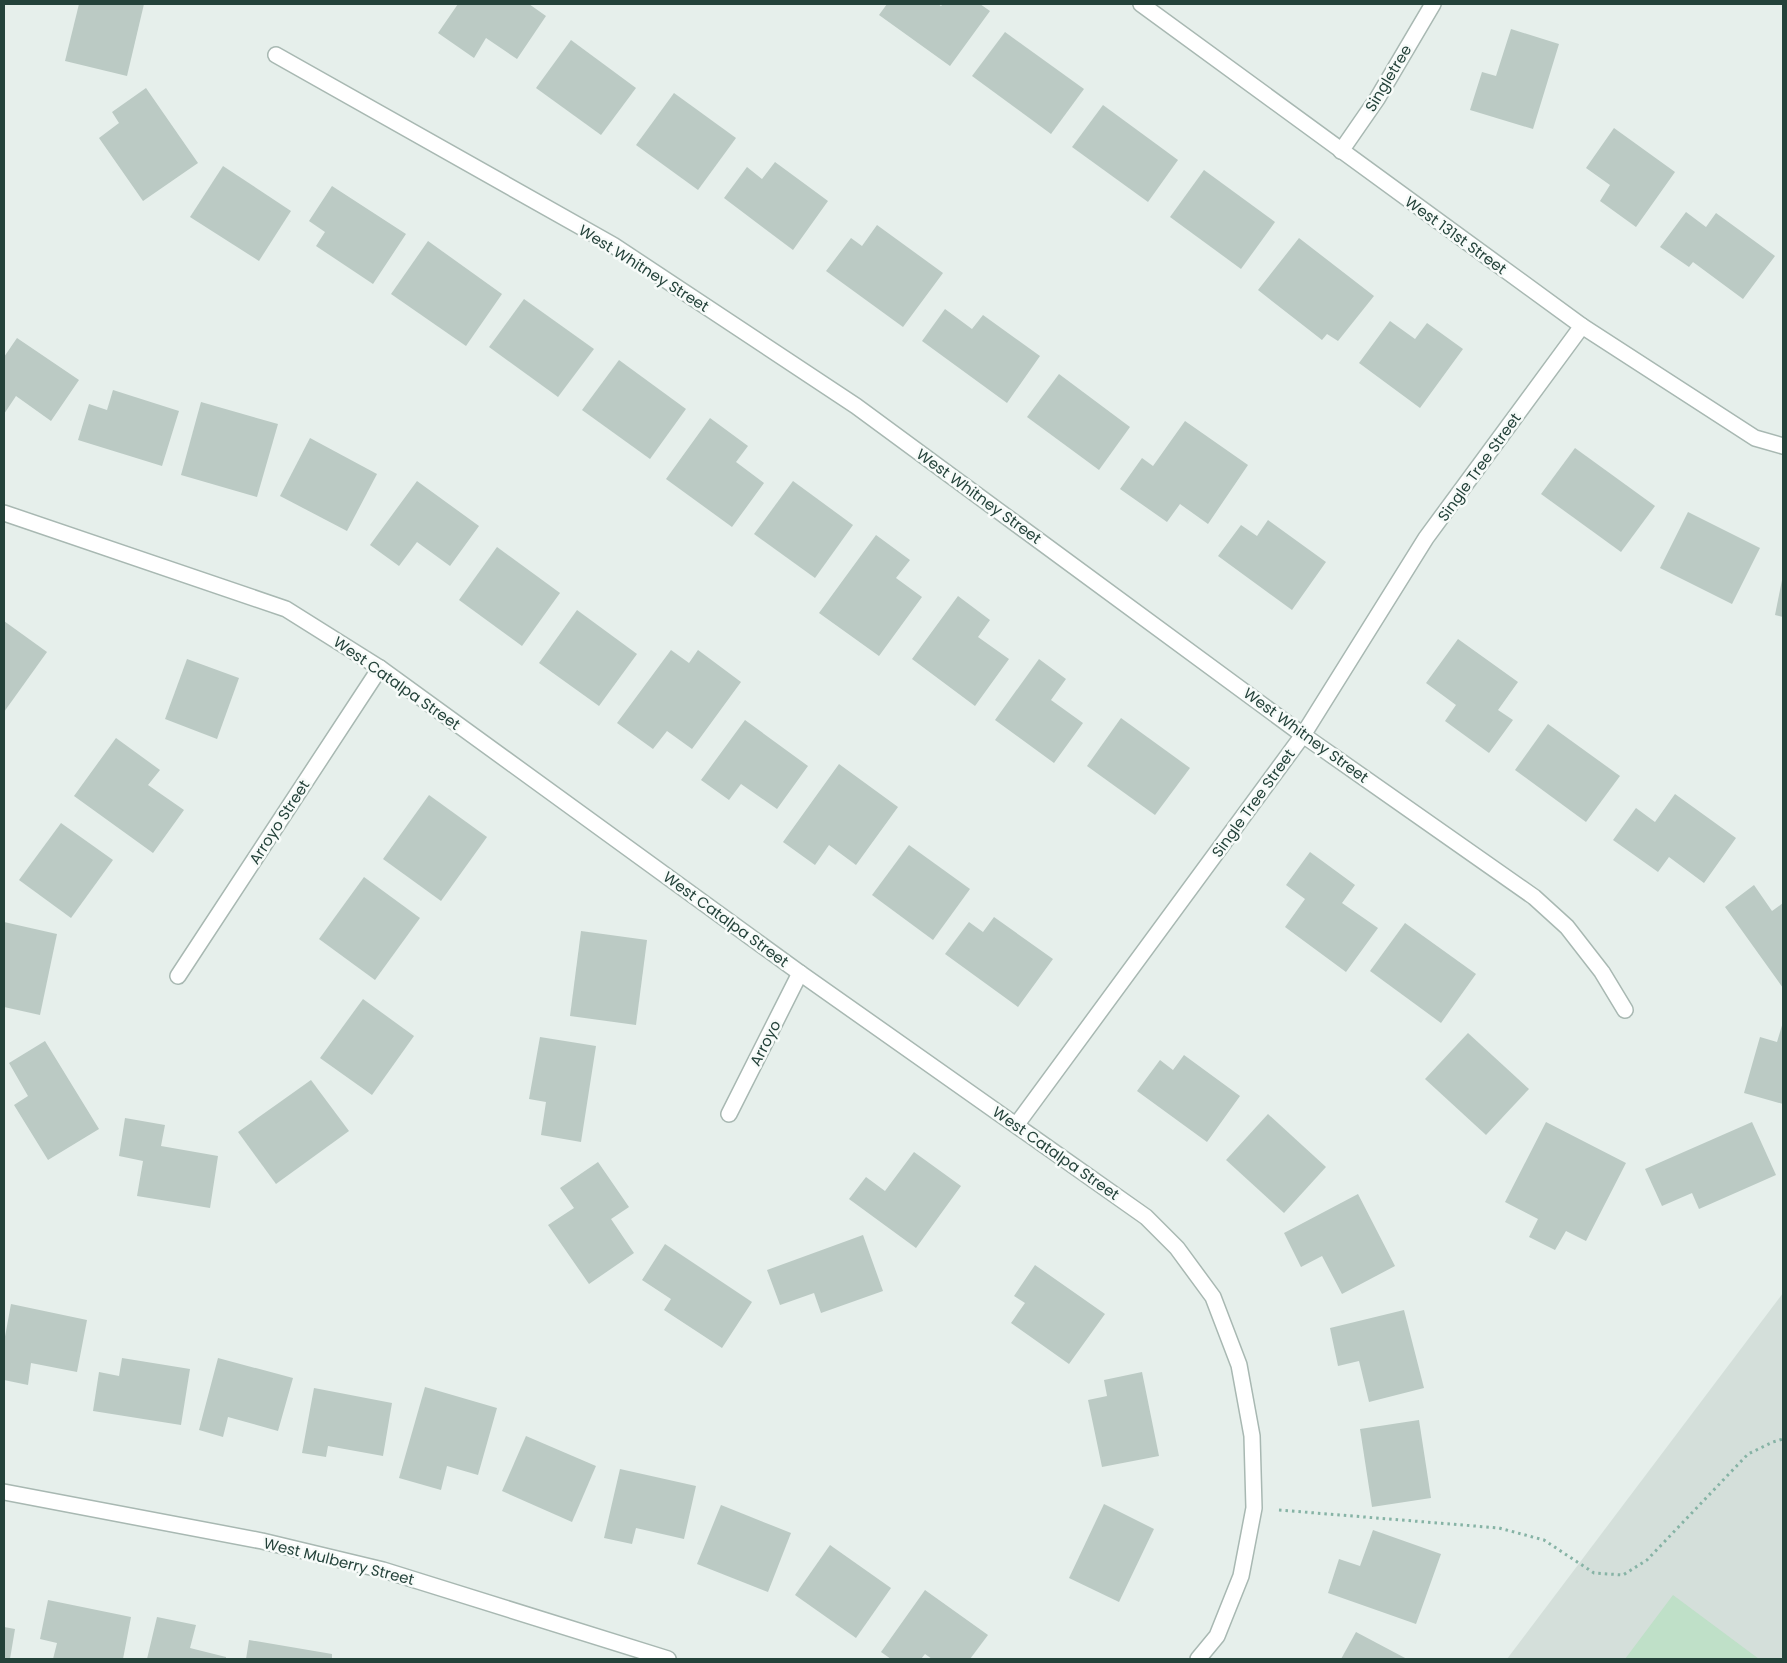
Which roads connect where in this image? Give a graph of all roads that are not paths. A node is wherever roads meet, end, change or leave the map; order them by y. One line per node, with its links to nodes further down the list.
1 (1141, 4): 4 (street, West 131st Street)
2 (1433, 4): 4 (street, Singletree)
3 (276, 55): 9 (street, West Whitney Street)
4 (1341, 151): 5 (street, West 131st Street)
5 (1582, 326): 6 (street, West 131st Street); 9 (street, Single Tree Street)
6 (1783, 446)
7 (4, 514): 8 (street, West Catalpa Street)
8 (380, 668): 10 (street, West Catalpa Street); 11 (street, Arroyo Street)
9 (1303, 734): 12 (street, West Whitney Street); 14 (street, Single Tree Street)
10 (800, 973): 13 (street, Arroyo); 14 (street, West Catalpa Street)
11 (178, 976)
12 (1625, 1010)
13 (729, 1114)
14 (1017, 1124): 17 (street, West Catalpa Street)
15 (4, 1492): 16 (street, West Mulberry Street)
16 (668, 1659)
17 (1198, 1659)

